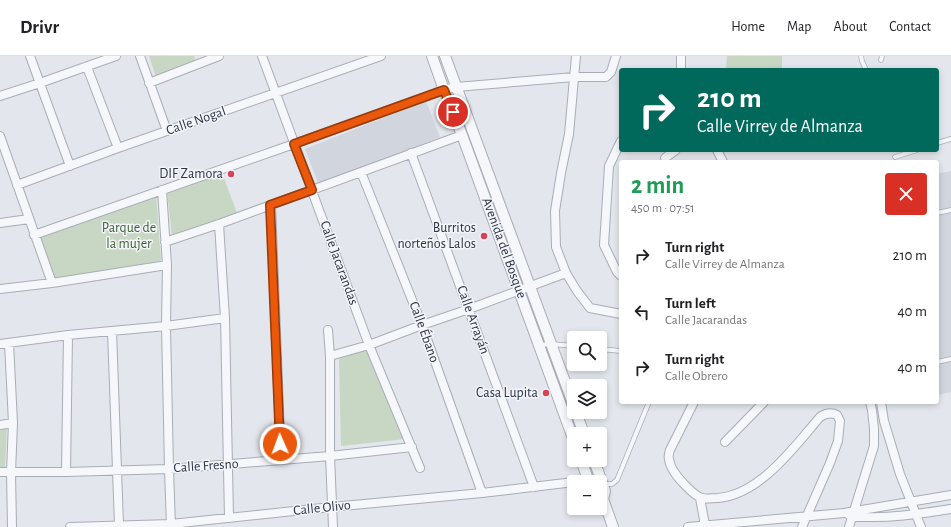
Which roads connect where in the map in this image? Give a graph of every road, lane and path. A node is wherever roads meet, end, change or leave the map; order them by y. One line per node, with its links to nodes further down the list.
1 (30, 56): 19 (street)
2 (116, 56): 14 (street)
3 (140, 56): 18 (street)
4 (219, 56): 13 (street)
5 (262, 56): 22 (street, Calle Jacarandas)
6 (432, 56): 21 (street, Avenida del Bosque)
7 (445, 56): 20 (street, Avenida del Bosque)
8 (576, 56): 17 (street)
9 (616, 56): 17 (street)
10 (681, 56): 15 (street)
11 (861, 56): 16 (lane)
12 (378, 57): 22 (street, Calle Nogal)
13 (200, 59): 18 (street)
14 (87, 67): 19 (street); 31 (street)
15 (681, 68)
16 (865, 68)
17 (574, 77): 20 (street); 51 (street)
18 (149, 83): 24 (street)
19 (40, 84): 23 (street); 37 (street)
20 (456, 87): 21 (street); 54 (street, Avenida del Bosque)
21 (444, 90): 25 (street, Avenida del Bosque); 29 (street)
22 (276, 93): 24 (street, Calle Nogal); 29 (street, Calle Jacarandas)
23 (0, 96)
24 (167, 131): 31 (street, Calle Nogal)
25 (462, 135): 34 (street); 56 (street, Avenida del Bosque)
26 (0, 136): 39 (street)
27 (951, 139): 28 (lane)
28 (939, 142)
29 (294, 144): 40 (street); 41 (street, Calle Jacarandas)
30 (619, 145): 52 (street)
31 (118, 148): 37 (street, Calle Nogal)
32 (673, 152): 36 (street)
33 (911, 152): 35 (lane)
34 (410, 153): 38 (street); 57 (street, Calle Arrayán)
35 (895, 157)
36 (664, 158)
37 (70, 166): 39 (street, Calle Nogal)
38 (362, 172): 41 (street); 60 (street, Calle Ébano)
39 (17, 185): 45 (street)
40 (162, 190): 48 (street); 49 (street)
41 (312, 190): 42 (street); 69 (street, Calle Jacarandas)
42 (270, 205): 47 (street); 88 (street)
43 (951, 210): 44 (lane)
44 (939, 213)
45 (29, 219): 46 (street); 48 (street)
46 (0, 223)
47 (219, 224): 49 (street); 59 (street)
48 (34, 235): 53 (street)
49 (165, 242): 50 (street)
50 (167, 265): 53 (street); 61 (street)
51 (566, 273): 54 (street); 58 (street)
52 (619, 274)
53 (52, 283): 55 (street)
54 (530, 287): 56 (street); 68 (street, Avenida del Bosque)
55 (0, 289)
56 (519, 290): 57 (street); 67 (street, Avenida del Bosque)
57 (469, 310): 60 (street); 98 (street, Calle Arrayán)
58 (619, 314)
59 (225, 318): 61 (street); 89 (street)
60 (422, 325): 69 (street); 99 (street, Calle Ébano)
61 (166, 326): 63 (street); 91 (street)
62 (328, 330): 73 (street)
63 (112, 331): 64 (street); 92 (street)
64 (68, 335): 65 (street); 95 (street)
65 (9, 343): 66 (street); 82 (street)
66 (0, 344)
67 (539, 344): 68 (lane); 84 (street, Avenida del Bosque)
68 (551, 344): 70 (lane); 76 (street, Avenida del Bosque)
69 (369, 345): 73 (street); 86 (street, Calle Jacarandas)
70 (567, 345)
71 (607, 350): 72 (lane)
72 (619, 351)
73 (330, 356): 87 (street)
74 (951, 359): 75 (lane)
75 (939, 362)
76 (567, 387)
77 (648, 404): 97 (lane)
78 (693, 404): 101 (street)
79 (762, 404): 85 (street)
80 (870, 404): 106 (street)
81 (881, 404): 102 (street)
82 (13, 423): 83 (street); 94 (street)
83 (0, 425)
84 (569, 427)
85 (726, 442)
86 (412, 447): 87 (street, Calle Fresno); 90 (street, Calle Jacarandas)
87 (330, 456): 88 (street, Calle Fresno); 103 (street)
88 (281, 460): 89 (street, Calle Fresno)
89 (227, 465): 91 (street, Calle Fresno); 109 (street)
90 (420, 468)
91 (169, 469): 92 (street, Calle Fresno); 112 (street)
92 (117, 471): 95 (street, Calle Fresno); 110 (street)
93 (0, 472): 94 (street, Calle Fresno)
94 (11, 472): 95 (street, Calle Fresno); 113 (street)
95 (66, 472)
96 (567, 483): 98 (street, Calle Olivo)
97 (607, 484)
98 (534, 487): 99 (street, Calle Olivo)
99 (482, 493): 103 (street, Calle Olivo)
100 (951, 495): 102 (street)
101 (700, 498): 108 (street); 111 (street)
102 (911, 503): 106 (street); 107 (street)
103 (332, 507): 109 (street, Calle Olivo); 115 (street)
104 (951, 510): 107 (street)
105 (607, 512): 116 (street)
106 (850, 514): 107 (street); 108 (street); 119 (street)
107 (915, 514): 120 (street)
108 (806, 516): 111 (street); 118 (street)
109 (229, 518): 112 (street, Calle Olivo)
110 (119, 525): 112 (street, Calle Olivo); 114 (street, Calle Olivo)
111 (705, 525): 117 (street)
112 (171, 526)
113 (12, 527)
114 (70, 527)
115 (333, 527)
116 (613, 527)
117 (688, 527)
118 (802, 527)
119 (849, 527)
120 (921, 527)

